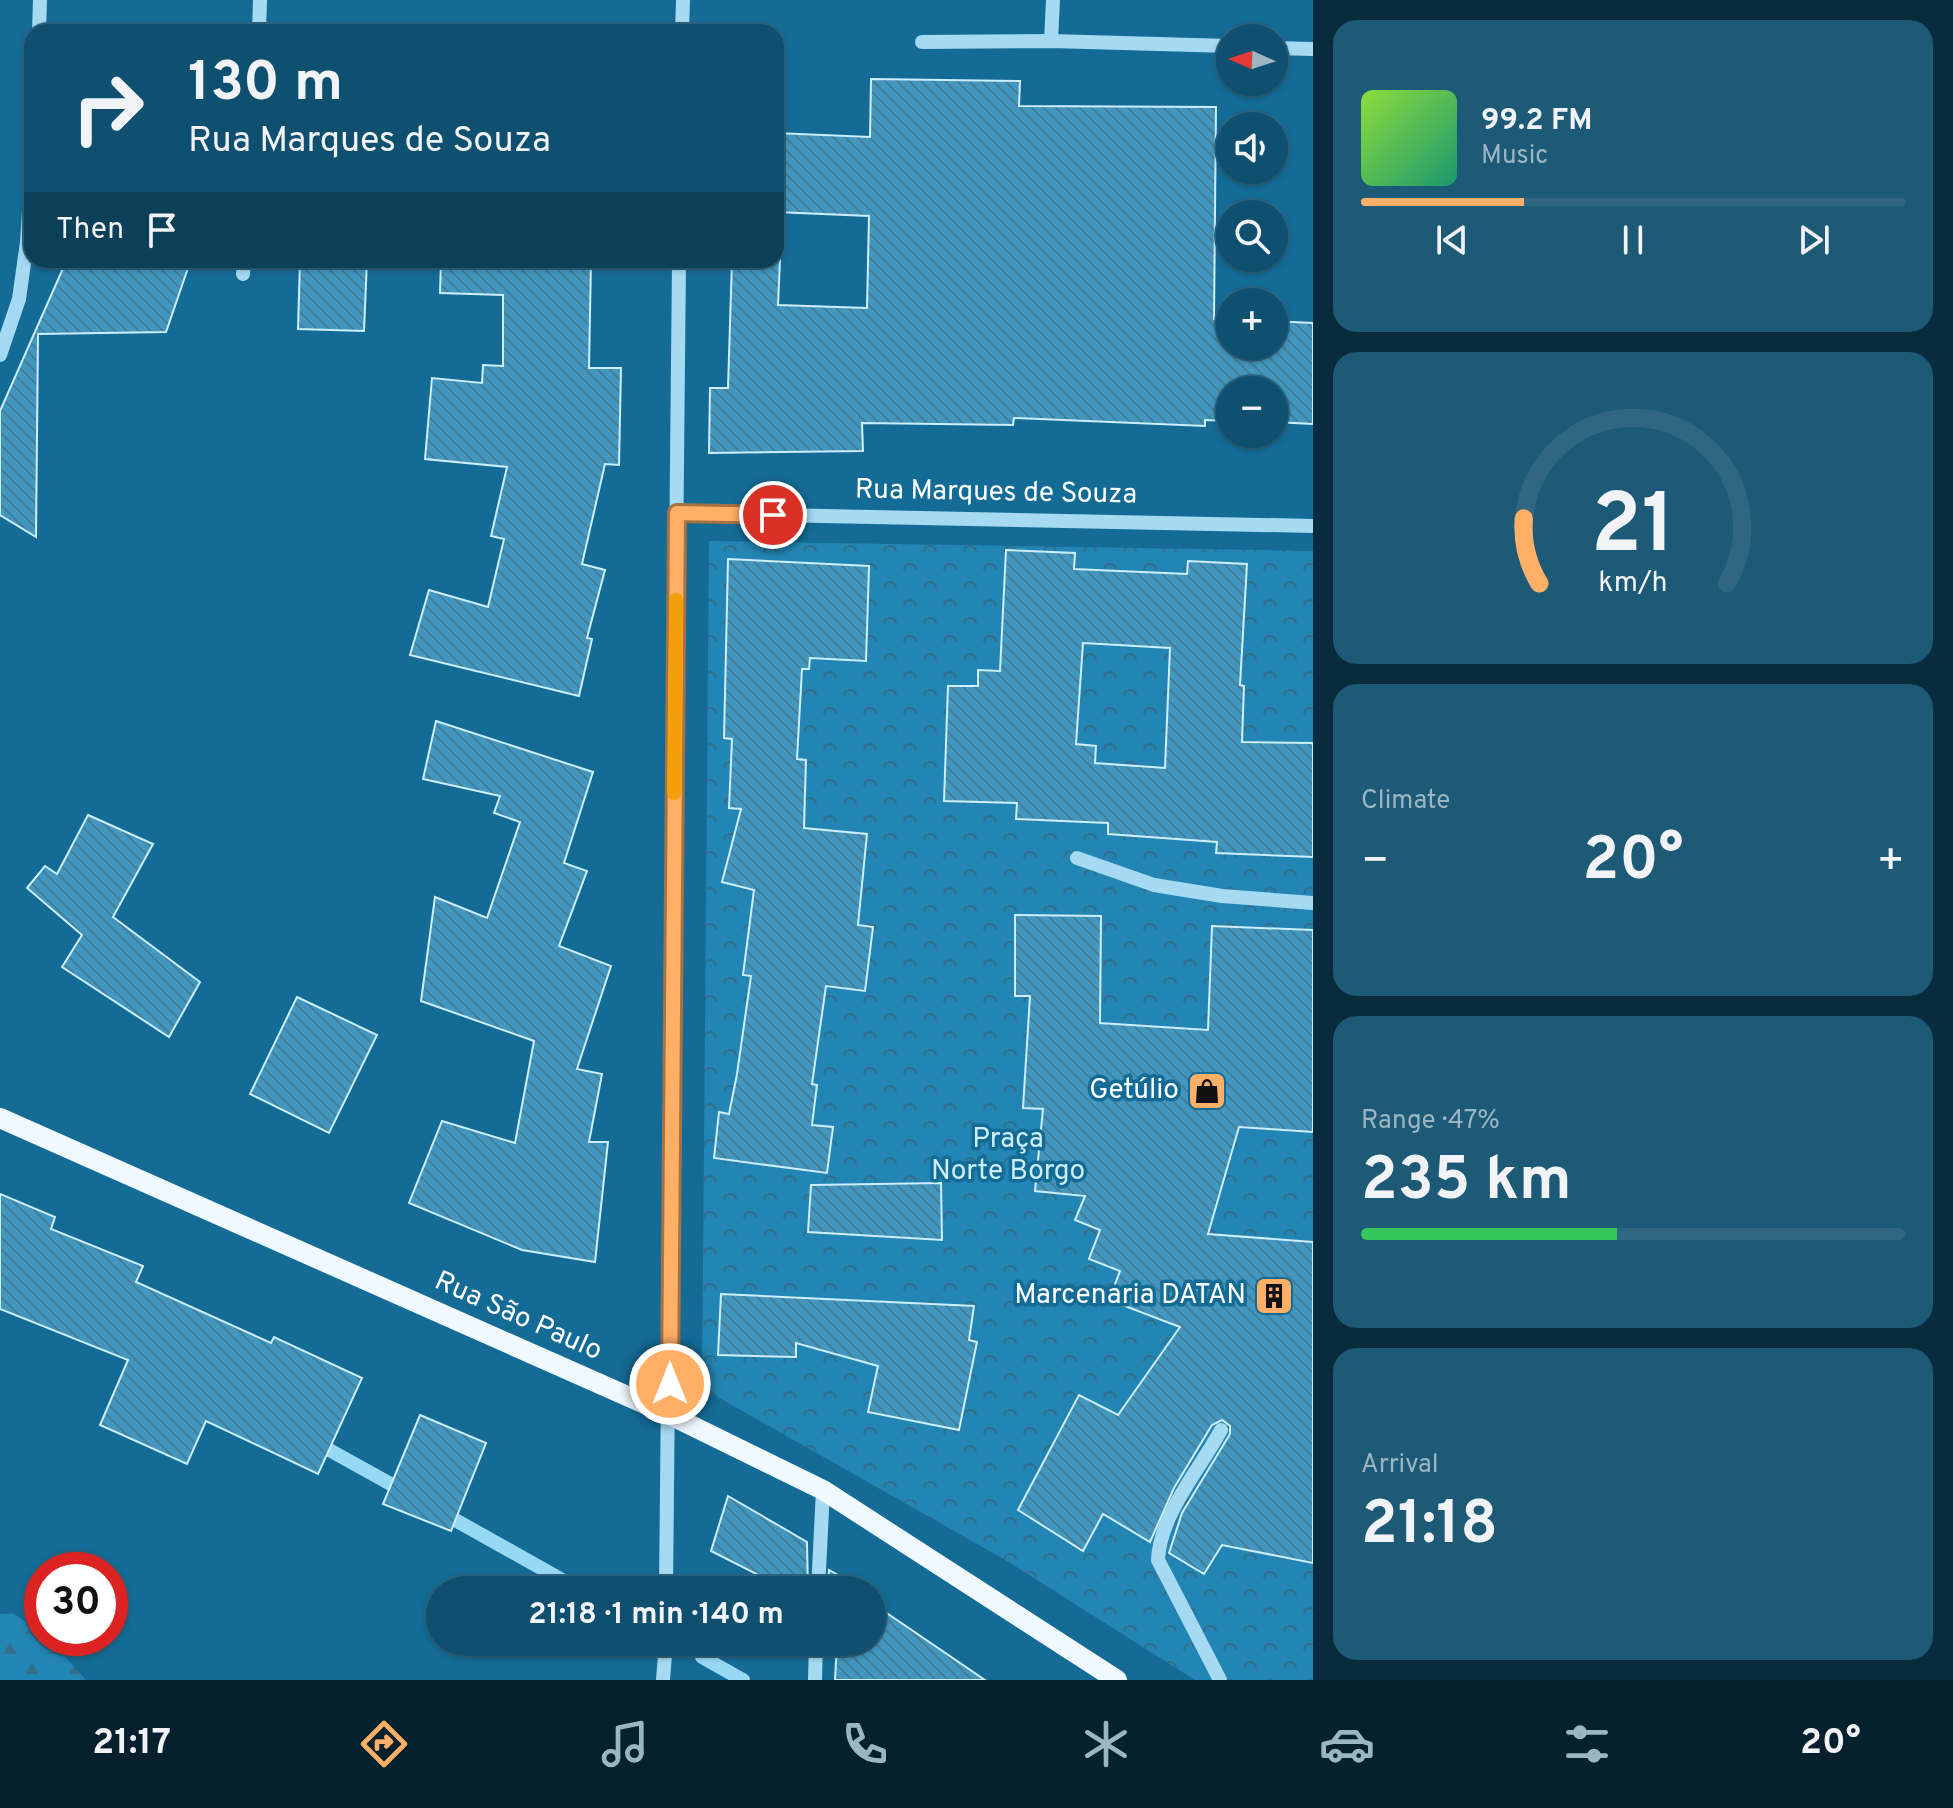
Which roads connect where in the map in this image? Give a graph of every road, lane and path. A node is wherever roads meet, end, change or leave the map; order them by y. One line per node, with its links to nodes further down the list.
1 (40, 0): 5 (street)
2 (260, 0): 6 (street)
3 (683, 0): 7 (street)
4 (1053, 0): 8 (street)
5 (39, 24)
6 (259, 24)
7 (682, 24)
8 (1051, 41): 9 (street); 10 (street)
9 (922, 42)
10 (1216, 46)
11 (1288, 48): 12 (street)
12 (1313, 49)
13 (24, 263): 15 (street)
14 (679, 268): 16 (street)
15 (0, 355)
16 (677, 513): 17 (street, Rua Marques de Souza); 21 (street)
17 (1313, 526)
18 (1077, 858): 19 (street)
19 (1313, 903)
20 (0, 1118): 21 (main road, Rua São Paulo)
21 (670, 1415): 23 (main road, Rua São Paulo); 24 (street)
22 (1221, 1430): 31 (street)
23 (823, 1490): 25 (street); 30 (main road, Rua São Paulo)
24 (666, 1576)
25 (819, 1576)
26 (665, 1656): 28 (street)
27 (816, 1656): 29 (street)
28 (663, 1680)
29 (815, 1680)
30 (1117, 1680)
31 (1220, 1680)

